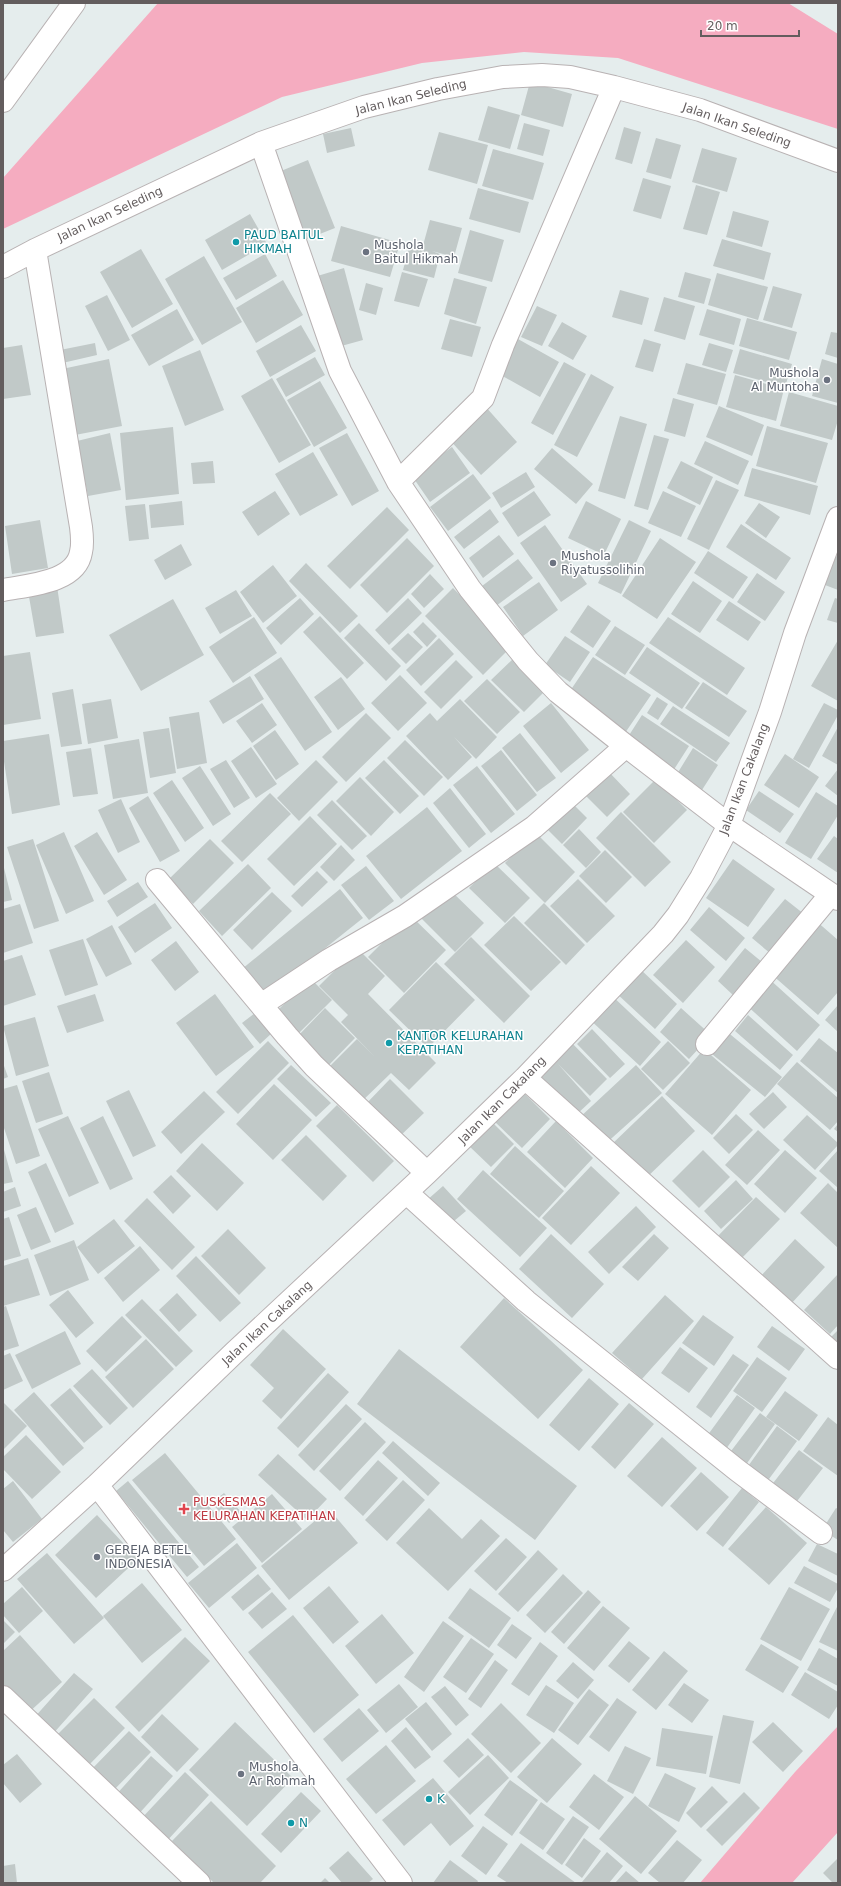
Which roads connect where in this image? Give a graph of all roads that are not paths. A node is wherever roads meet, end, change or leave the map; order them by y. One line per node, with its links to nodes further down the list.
1 (74, 3): 3 (street)
2 (614, 87): 4 (street, Jalan Ikan Seleding); 5 (street, Jalan Ikan Seleding); 8 (street)
3 (3, 101)
4 (261, 143): 6 (street, Jalan Ikan Seleding); 8 (street)
5 (838, 161)
6 (35, 250): 7 (street, Jalan Ikan Seleding); 10 (street)
7 (3, 267)
8 (398, 482): 11 (street)
9 (838, 518): 12 (street, Jalan Ikan Cakalang)
10 (3, 590)
11 (626, 746): 12 (street); 15 (street)
12 (729, 825): 14 (street); 17 (street, Jalan Ikan Cakalang)
13 (157, 880): 15 (street)
14 (835, 897): 16 (street)
15 (261, 1005): 18 (street)
16 (707, 1044)
17 (525, 1078): 18 (street, Jalan Ikan Cakalang); 20 (street)
18 (427, 1173): 19 (street, Jalan Ikan Cakalang)
19 (407, 1193): 21 (street, Jalan Ikan Cakalang); 22 (street)
20 (838, 1358)
21 (97, 1485): 23 (street, Jalan Ikan Cakalang); 26 (street)
22 (821, 1533)
23 (3, 1570)
24 (3, 1697): 25 (street)
25 (199, 1883)
26 (401, 1883)

